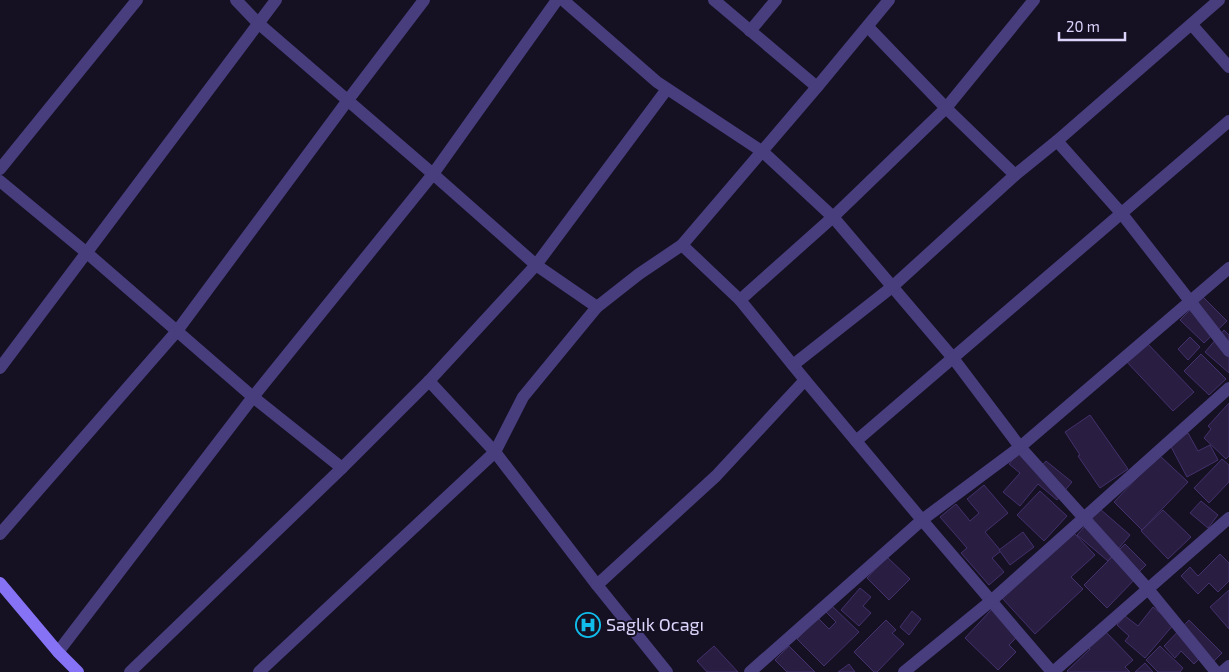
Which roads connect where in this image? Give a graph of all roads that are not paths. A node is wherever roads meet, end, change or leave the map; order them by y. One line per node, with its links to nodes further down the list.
1 (137, 0): 24 (street)
2 (236, 0): 12 (street)
3 (276, 0): 12 (street)
4 (424, 0): 19 (street)
5 (557, 0): 25 (street)
6 (563, 0): 18 (street)
7 (714, 0): 15 (street)
8 (776, 0): 15 (street)
9 (890, 0): 14 (street)
10 (1034, 0): 20 (street)
11 (1219, 0): 13 (street)
12 (258, 22): 19 (street); 31 (street)
13 (1192, 25): 16 (street); 22 (street)
14 (868, 27): 17 (street); 20 (street)
15 (750, 31): 17 (street)
16 (1229, 67)
17 (818, 87): 23 (street)
18 (667, 89): 23 (street); 32 (street)
19 (348, 100): 25 (street); 38 (street)
20 (946, 108): 26 (street); 29 (street)
21 (1229, 121): 28 (street)
22 (1057, 141): 26 (street); 28 (street)
23 (763, 152): 29 (street); 30 (street)
24 (0, 169)
25 (433, 174): 32 (street); 46 (street)
26 (1015, 175): 34 (street)
27 (0, 181): 31 (street)
28 (1122, 214): 36 (street); 40 (street)
29 (833, 218): 34 (street); 35 (street)
30 (682, 245): 35 (street); 37 (street)
31 (87, 253): 38 (street); 42 (street)
32 (536, 265): 37 (street); 44 (street)
33 (1229, 268): 36 (street)
34 (892, 287): 40 (street); 41 (street)
35 (740, 300): 41 (street)
36 (1190, 301): 39 (street); 48 (street)
37 (597, 307): 49 (street)
38 (177, 331): 46 (street); 54 (street)
39 (1229, 351)
40 (953, 358): 47 (street); 48 (street)
41 (793, 366): 43 (street)
42 (0, 368)
43 (805, 380): 47 (street); 56 (street)
44 (429, 381): 49 (street); 50 (street)
45 (1229, 388): 51 (street)
46 (253, 397): 50 (street); 59 (street)
47 (856, 441): 53 (street)
48 (1020, 447): 51 (street); 53 (street)
49 (495, 452): 56 (street); 63 (street)
50 (342, 468): 62 (street)
51 (1084, 517): 57 (street); 58 (street)
52 (1229, 518): 57 (street)
53 (922, 520): 58 (street); 65 (street)
54 (0, 534)
55 (0, 583): 59 (main road)
56 (597, 585): 64 (street)
57 (1148, 589): 67 (street); 68 (street)
58 (990, 601): 66 (street); 67 (street)
59 (58, 652): 61 (main road)
60 (1229, 666): 69 (street)
61 (78, 672)
62 (130, 672)
63 (258, 672)
64 (667, 672)
65 (750, 672)
66 (904, 672)
67 (1053, 672)
68 (1216, 672)
69 (1222, 672)

